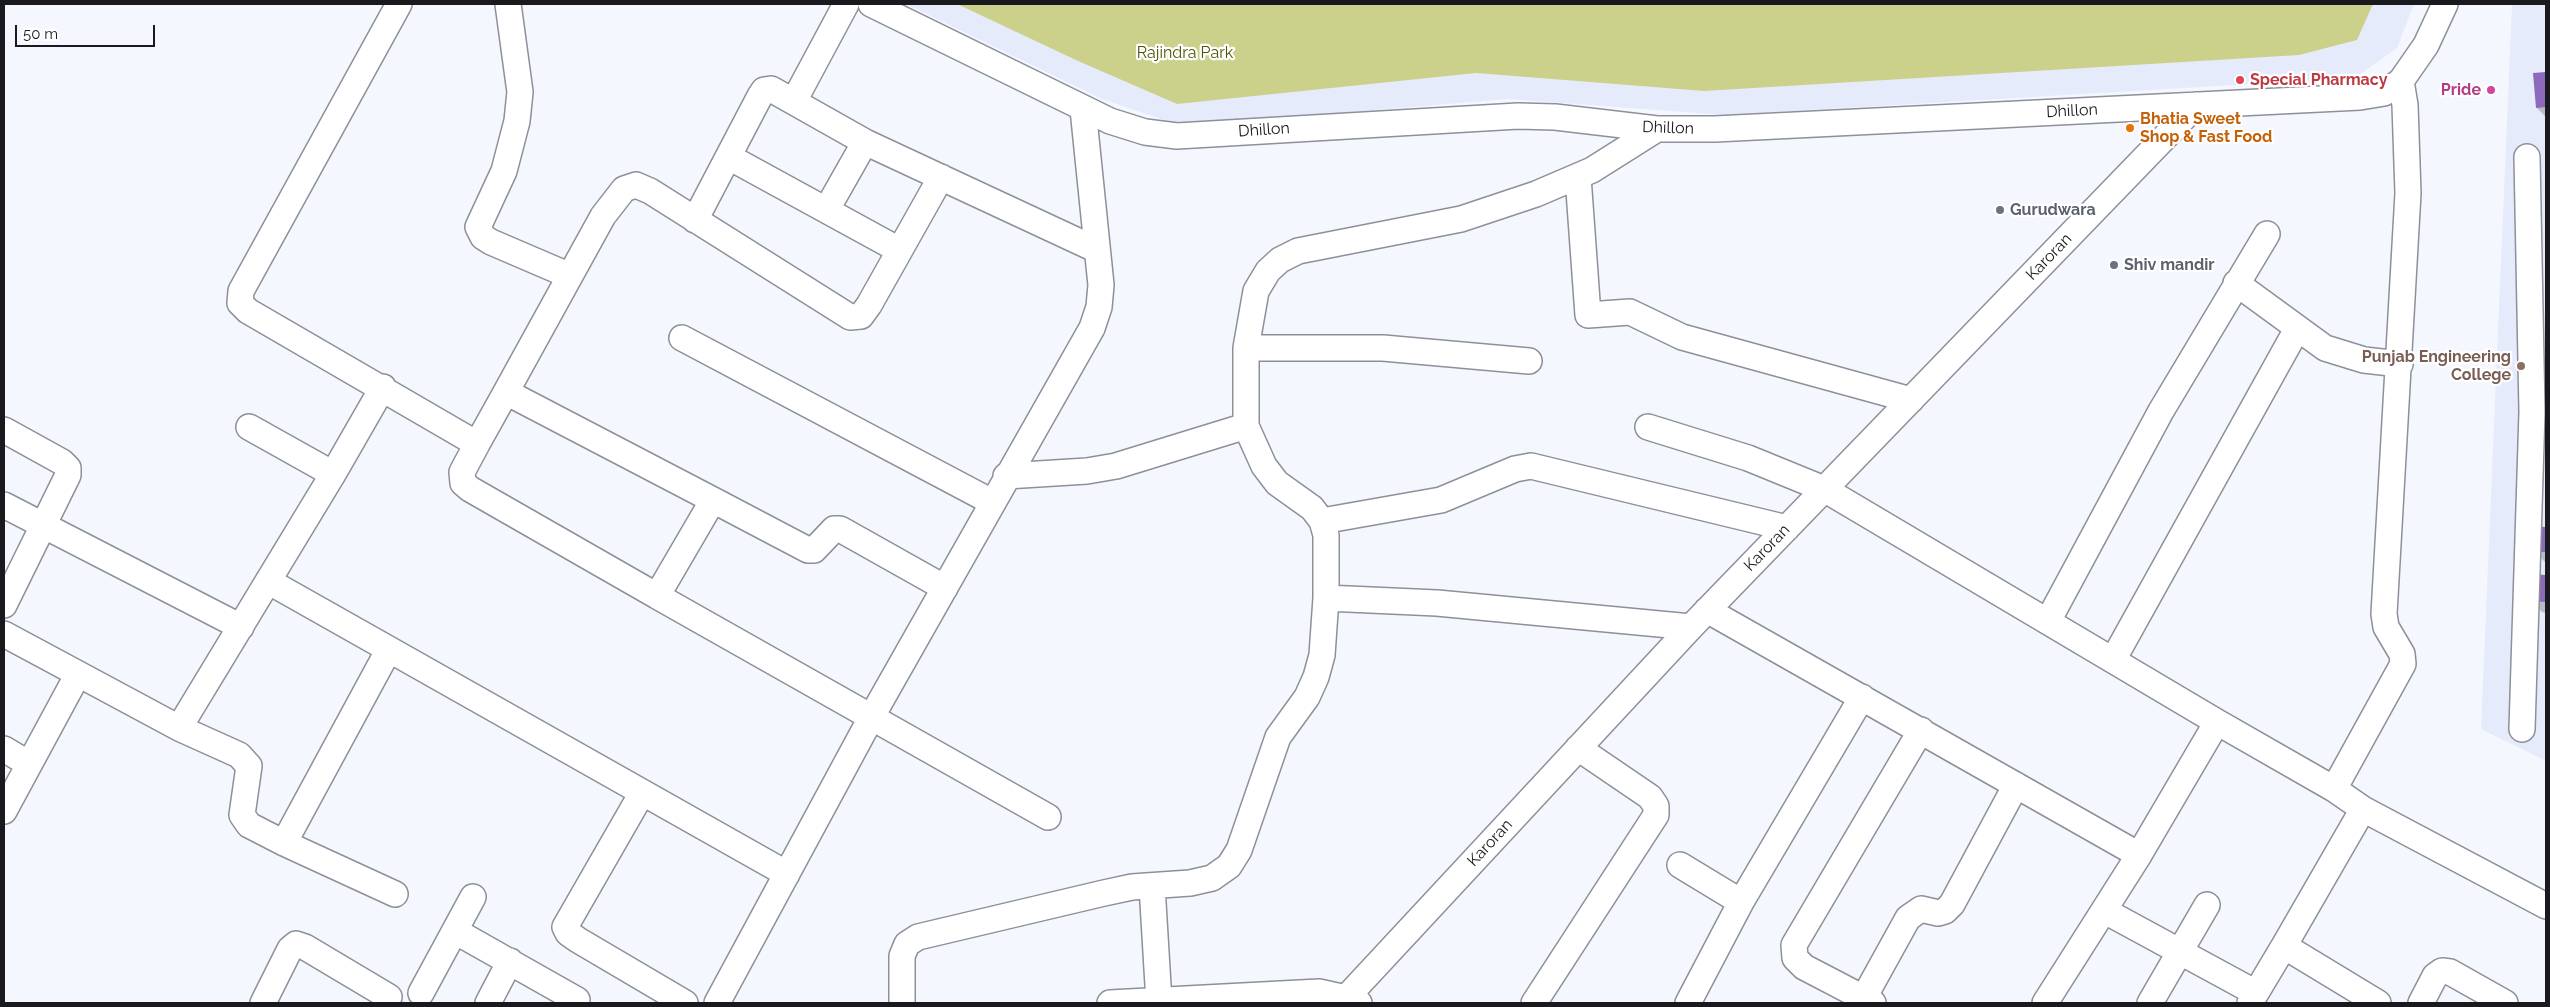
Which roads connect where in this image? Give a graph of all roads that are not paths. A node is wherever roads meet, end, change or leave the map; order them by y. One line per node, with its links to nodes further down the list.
1 (399, 4): 28 (street)
2 (508, 4): 21 (street)
3 (846, 4): 7 (street)
4 (871, 4): 9 (street, Dhillon)
5 (2445, 4): 6 (street, Dhillon)
6 (2401, 81): 8 (street, Dhillon); 27 (street)
7 (794, 101): 11 (street); 12 (street)
8 (2196, 105): 10 (street, Dhillon); 30 (street, Karoran)
9 (1083, 109): 10 (street, Dhillon); 20 (street)
10 (1657, 129): 15 (street)
11 (865, 142): 14 (street); 16 (street)
12 (729, 157): 16 (street); 17 (street)
13 (2527, 157): 31 (street)
14 (940, 177): 19 (street); 20 (street)
15 (1578, 177): 25 (street); 30 (street)
16 (827, 209): 19 (street)
17 (695, 220): 19 (street); 21 (street)
18 (2267, 234): 22 (street)
19 (899, 250)
20 (1097, 250): 38 (street)
21 (568, 275): 29 (street)
22 (2236, 283): 23 (street); 52 (street)
23 (2297, 329): 27 (street); 56 (street)
24 (682, 338): 41 (street)
25 (1246, 348): 26 (street); 32 (street)
26 (1529, 361)
27 (2400, 364): 68 (street)
28 (382, 387): 36 (street); 37 (street)
29 (506, 392): 36 (street); 40 (street)
30 (1911, 400): 39 (street, Karoran)
31 (2539, 412): 62 (street)
32 (1246, 426): 38 (street); 43 (street)
33 (249, 427): 37 (street)
34 (1648, 428): 39 (street)
35 (4, 430): 44 (street)
36 (477, 444): 48 (street)
37 (333, 474): 46 (street)
38 (1006, 476): 41 (street)
39 (1824, 489): 45 (street, Karoran); 52 (street)
40 (713, 500): 47 (street); 48 (street)
41 (992, 502): 47 (street)
42 (4, 505): 44 (street)
43 (1322, 521): 45 (street); 49 (street)
44 (42, 526): 50 (street); 53 (street)
45 (1786, 528): 51 (street, Karoran)
46 (268, 581): 53 (street); 55 (street)
47 (945, 588): 59 (street)
48 (657, 596): 59 (street)
49 (1326, 598): 51 (street); 77 (street)
50 (4, 605)
51 (1699, 618): 58 (street); 64 (street, Karoran)
52 (2048, 620): 56 (street)
53 (241, 627): 61 (street)
54 (4, 634): 57 (street)
55 (388, 651): 69 (street); 73 (street)
56 (2113, 660): 60 (street)
57 (78, 674): 61 (street); 66 (street)
58 (1862, 697): 63 (street); 80 (street)
59 (872, 716): 72 (street); 76 (street)
60 (2217, 722): 68 (street); 74 (street)
61 (179, 728): 73 (street)
62 (2522, 729)
63 (1921, 730): 67 (street); 94 (street)
64 (1578, 748): 93 (street, Karoran); 102 (street)
65 (4, 749): 66 (street)
66 (29, 764): 71 (street)
67 (2016, 785): 74 (street); 94 (street)
68 (2334, 788): 70 (street)
69 (642, 793): 76 (street); 98 (street)
70 (2364, 808): 82 (street); 85 (street)
71 (4, 811)
72 (1048, 817)
73 (284, 843): 78 (street)
74 (2139, 855): 83 (street)
75 (1680, 864): 80 (street)
76 (787, 874): 99 (street)
77 (1152, 886): 95 (street); 100 (street)
78 (395, 894)
79 (473, 897): 84 (street)
80 (1741, 902): 103 (street)
81 (2207, 905): 86 (street)
82 (2546, 906)
83 (2104, 911): 86 (street); 104 (street)
84 (454, 932): 87 (street); 88 (street)
85 (2284, 946): 90 (street); 92 (street)
86 (2182, 951): 90 (street); 105 (street)
87 (510, 961): 91 (street); 97 (street)
88 (421, 993)
89 (389, 997): 96 (street)
90 (2253, 998)
91 (577, 1000)
92 (2368, 1000)
93 (1349, 1001): 95 (street)
94 (1866, 1001)
95 (1159, 1002): 101 (street)
96 (263, 1003)
97 (488, 1003)
98 (686, 1003)
99 (717, 1003)
100 (902, 1003)
101 (1110, 1003)
102 (1534, 1003)
103 (1688, 1003)
104 (2045, 1003)
105 (2150, 1003)
106 (2421, 1003): 107 (street)
107 (2505, 1003)

